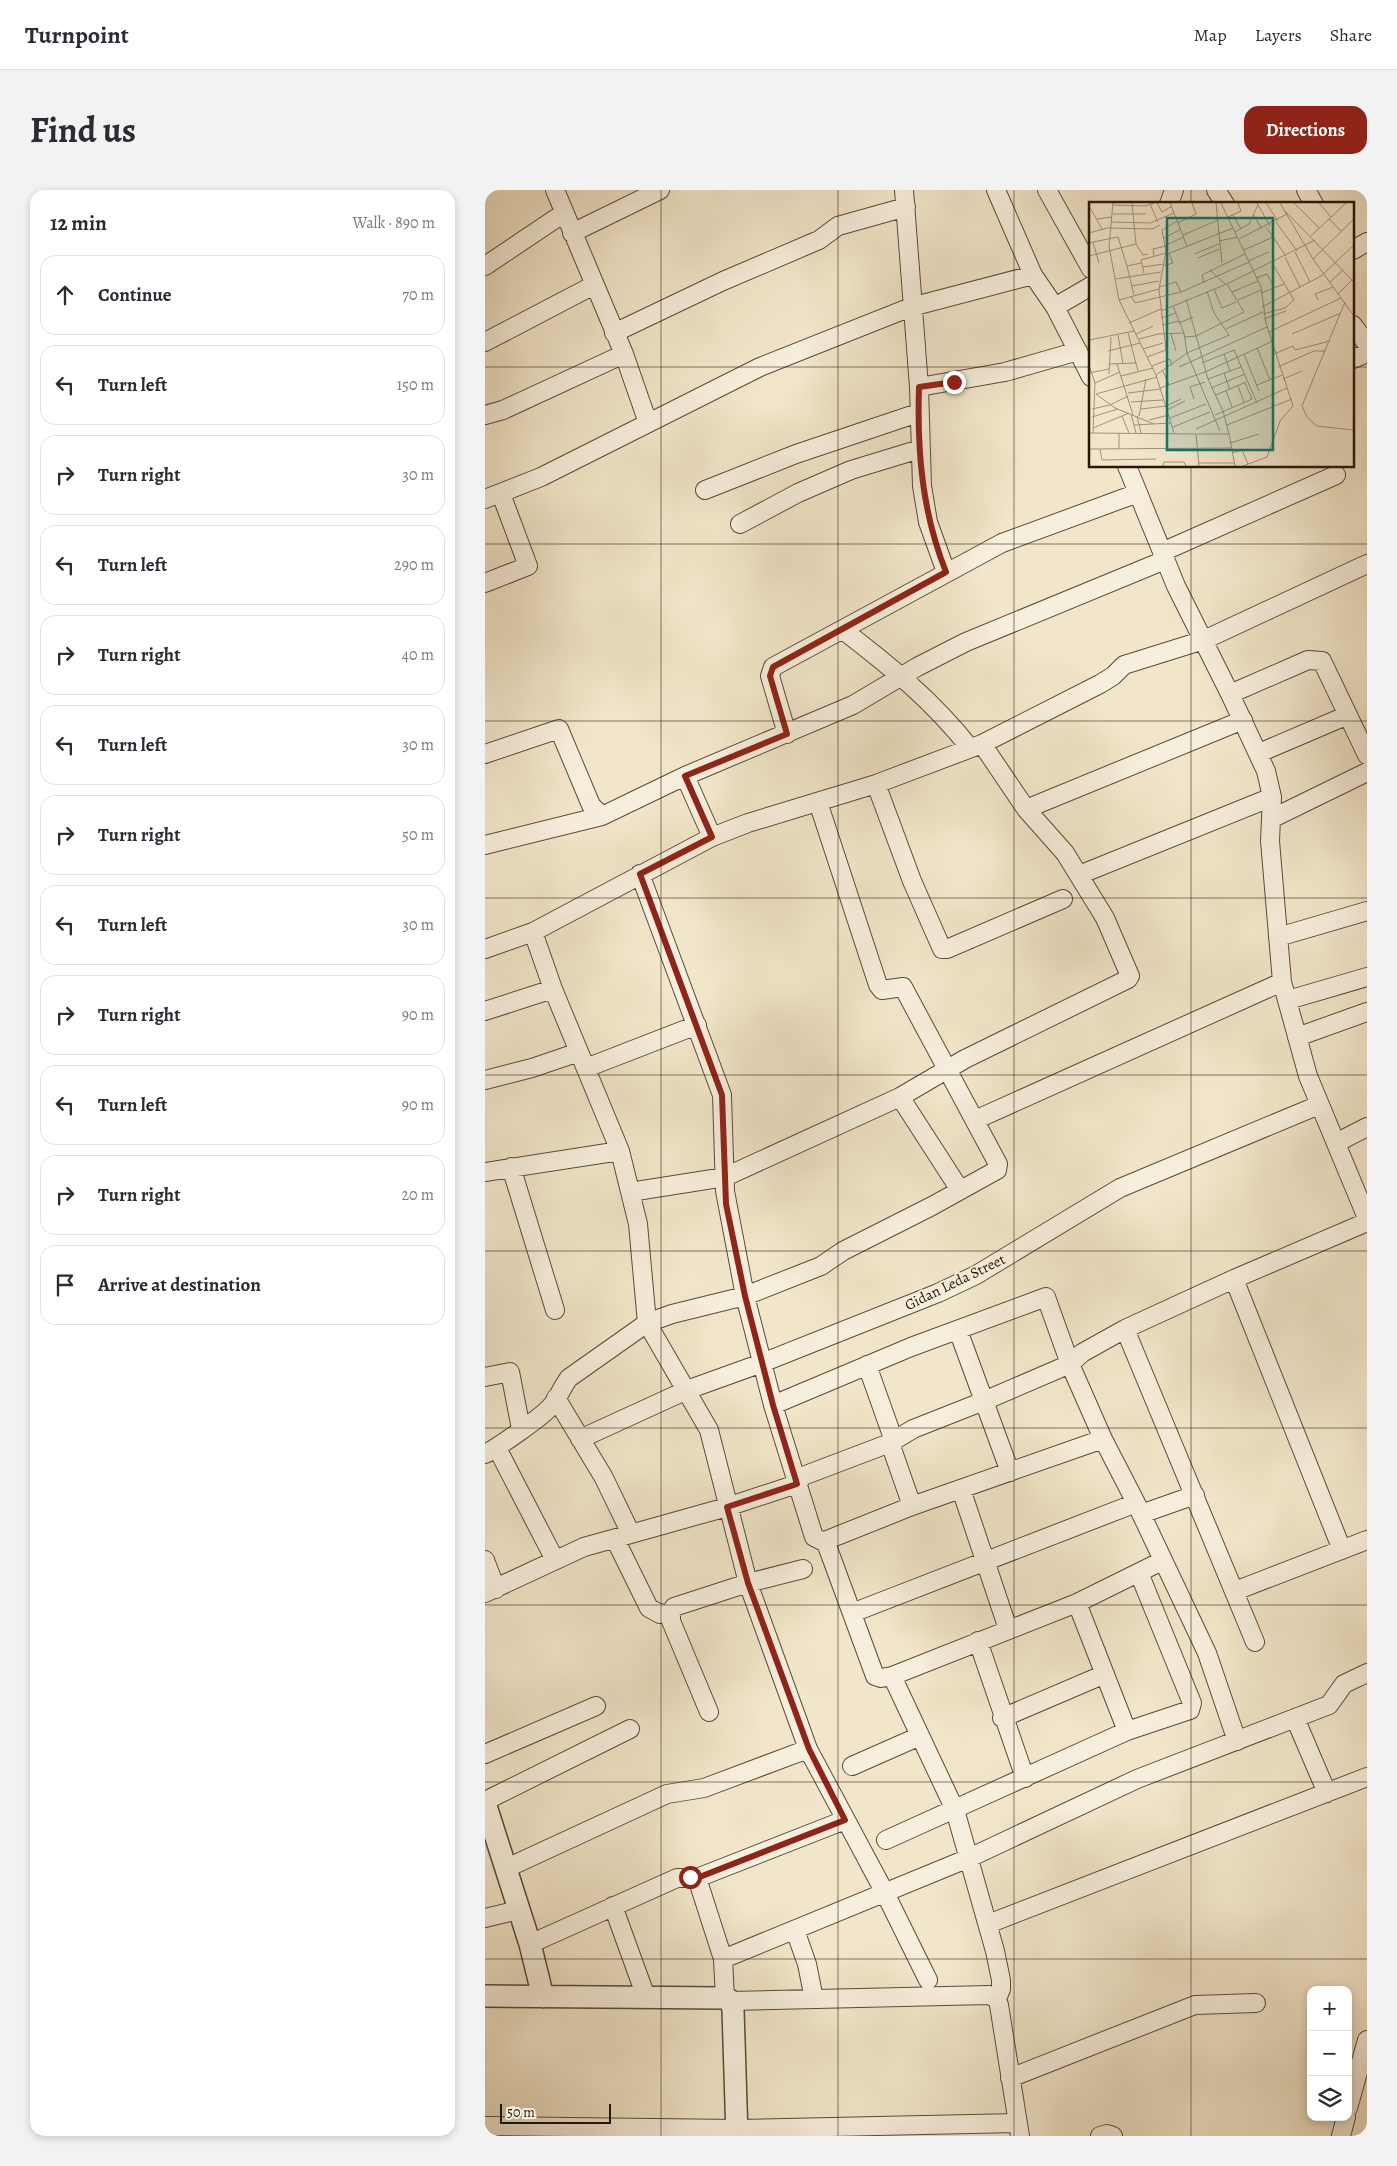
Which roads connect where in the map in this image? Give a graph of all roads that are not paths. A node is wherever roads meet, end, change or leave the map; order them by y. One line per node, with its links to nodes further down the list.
1 (555, 190): 12 (street)
2 (660, 190): 13 (street)
3 (997, 190): 18 (street)
4 (1047, 190): 16 (street)
5 (1174, 190): 9 (street)
6 (1216, 190): 10 (street)
7 (1306, 190): 11 (street)
8 (905, 199): 21 (street); 24 (street)
9 (1170, 202)
10 (1224, 202)
11 (1313, 202)
12 (564, 213): 13 (street); 17 (street)
13 (572, 233): 19 (street)
14 (1367, 242): 15 (street)
15 (1354, 249)
16 (1089, 265)
17 (485, 266)
18 (1033, 275): 21 (street); 22 (street)
19 (594, 285): 24 (street); 25 (street)
20 (1089, 287): 22 (street)
21 (911, 308): 32 (street); 35 (street)
22 (1055, 308): 27 (street)
23 (1354, 326): 26 (street)
24 (614, 333): 29 (street)
25 (485, 342)
26 (1367, 344)
27 (1078, 351): 31 (street); 32 (street)
28 (1367, 353): 30 (street)
29 (624, 354): 34 (street); 35 (street)
30 (1354, 359)
31 (1089, 370)
32 (919, 387): 33 (street)
33 (918, 413): 36 (street); 39 (street)
34 (485, 415)
35 (648, 423): 41 (street)
36 (920, 449): 42 (street); 45 (street)
37 (1128, 468): 40 (street)
38 (1336, 474): 43 (street)
39 (705, 490)
40 (1138, 493): 43 (street); 45 (street)
41 (493, 496): 46 (street)
42 (740, 524)
43 (1164, 556): 48 (street); 49 (street)
44 (1365, 569): 48 (street)
45 (946, 572): 47 (street)
46 (485, 583)
47 (843, 630): 49 (street); 53 (street)
48 (1203, 640): 50 (street); 54 (street)
49 (903, 676): 53 (street); 54 (street)
50 (1230, 694): 51 (street); 52 (street)
51 (1348, 715): 55 (street); 57 (street)
52 (1243, 720): 55 (street); 63 (street)
53 (787, 734): 59 (street)
54 (976, 746): 60 (street); 63 (street)
55 (1259, 753): 61 (street)
56 (485, 754): 64 (street)
57 (1367, 755)
58 (1367, 772): 65 (street)
59 (685, 776): 64 (street); 66 (street)
60 (877, 784): 62 (street); 70 (street)
61 (1272, 797): 65 (street); 69 (street)
62 (818, 802): 66 (street); 84 (street)
63 (1027, 809): 69 (street)
64 (602, 816): 67 (street)
65 (1271, 819): 73 (street)
66 (712, 837): 68 (street)
67 (485, 845)
68 (640, 874): 72 (street); 81 (street)
69 (1079, 875): 84 (street)
70 (1063, 899)
71 (1367, 911): 73 (street)
72 (533, 932): 74 (street); 77 (street)
73 (1278, 937): 76 (street)
74 (485, 949)
75 (1367, 977): 78 (street)
76 (1282, 982): 78 (street); 88 (street)
77 (553, 989): 79 (street); 83 (street)
78 (1287, 1000): 82 (street)
79 (485, 1010)
80 (1367, 1012): 82 (street)
81 (697, 1025): 83 (street); 94 (street)
82 (1297, 1037): 87 (street)
83 (582, 1060): 85 (street); 91 (street)
84 (948, 1069): 86 (street); 88 (street)
85 (485, 1080)
86 (900, 1097): 94 (street); 95 (street)
87 (1319, 1106): 90 (street); 105 (street, Gidan Leda Street)
88 (975, 1120): 95 (street)
89 (1367, 1127): 90 (street)
90 (1336, 1143): 97 (street)
91 (620, 1151): 92 (street); 96 (street)
92 (511, 1167): 93 (street); 101 (street)
93 (485, 1172)
94 (725, 1177): 96 (street); 100 (street)
95 (960, 1190): 100 (street)
96 (630, 1192): 102 (street)
97 (1367, 1218)
98 (1367, 1222): 99 (street)
99 (1234, 1279): 103 (street); 128 (street)
100 (745, 1296): 102 (street); 105 (street)
101 (555, 1310)
102 (647, 1323): 109 (street); 110 (street)
103 (1125, 1329): 106 (street); 121 (street)
104 (958, 1330): 106 (street); 107 (street); 111 (street)
105 (762, 1363): 109 (street, Gidan Leda Street); 112 (street)
106 (1069, 1364): 111 (street); 115 (street)
107 (867, 1366): 112 (street); 116 (street)
108 (485, 1377): 113 (street)
109 (687, 1390): 114 (street, Gidan Leda Street); 123 (street)
110 (556, 1398): 113 (street); 114 (street)
111 (984, 1401): 116 (street); 118 (street)
112 (773, 1405): 119 (street)
113 (521, 1429): 117 (street)
114 (580, 1439): 125 (street)
115 (1103, 1439): 118 (street); 124 (street)
116 (892, 1442): 119 (street); 122 (street)
117 (491, 1451): 130 (street)
118 (1010, 1472): 120 (street)
119 (797, 1484): 123 (street); 127 (street)
120 (961, 1489): 122 (street); 132 (street)
121 (1195, 1495): 124 (street); 137 (street)
122 (912, 1506): 127 (street)
123 (727, 1507): 125 (street); 135 (street)
124 (1139, 1509): 131 (street); 132 (street)
125 (623, 1536): 130 (street); 139 (street)
126 (1367, 1540): 128 (street)
127 (826, 1543): 140 (street)
128 (1342, 1550): 137 (street)
129 (485, 1560): 136 (street)
130 (555, 1560): 136 (street)
131 (1162, 1561): 134 (street); 154 (street)
132 (985, 1562): 140 (street); 141 (street)
133 (803, 1569): 135 (street)
134 (1139, 1573): 138 (street); 152 (street)
135 (748, 1583): 139 (street); 155 (street)
136 (491, 1591)
137 (1235, 1591): 143 (street)
138 (1077, 1603): 141 (street); 144 (street)
139 (671, 1612): 148 (street)
140 (852, 1613): 146 (street)
141 (1008, 1629): 142 (street)
142 (978, 1641): 146 (street); 149 (street)
143 (1255, 1642)
144 (1105, 1674): 149 (street); 152 (street)
145 (1367, 1674): 150 (street)
146 (892, 1676): 153 (street)
147 (596, 1706): 156 (street)
148 (709, 1712)
149 (1002, 1718): 159 (street)
150 (1295, 1718): 154 (street); 160 (street)
151 (630, 1729): 161 (street)
152 (1127, 1731): 159 (street)
153 (920, 1736): 157 (street); 162 (street)
154 (1237, 1741): 166 (street)
155 (809, 1749): 163 (street); 167 (street)
156 (485, 1754)
157 (851, 1766)
158 (1367, 1777): 160 (street)
159 (1025, 1778): 162 (street)
160 (1327, 1794): 173 (street)
161 (485, 1802): 165 (street)
162 (955, 1810): 164 (street); 166 (street)
163 (845, 1820): 168 (street); 169 (street)
164 (886, 1840)
165 (491, 1841): 167 (street)
166 (969, 1858): 169 (street); 173 (street)
167 (507, 1868): 171 (street)
168 (697, 1878): 170 (street); 176 (street)
169 (885, 1893): 174 (street); 177 (street)
170 (613, 1906): 175 (street); 180 (street)
171 (518, 1910): 172 (street); 175 (street)
172 (485, 1918)
173 (988, 1924): 182 (street)
174 (795, 1930): 176 (street); 181 (street)
175 (530, 1944): 179 (street)
176 (723, 1959): 183 (street)
177 (927, 1980)
178 (485, 1996): 179 (street)
179 (543, 1997): 180 (street)
180 (646, 1997): 183 (street)
181 (814, 1999): 182 (street); 183 (street)
182 (997, 1999): 186 (street)
183 (728, 2000): 191 (street)
184 (1256, 2003): 186 (street)
185 (1367, 2040): 187 (street)
186 (1010, 2078): 190 (street)
187 (1352, 2094)
188 (1345, 2121): 194 (street)
189 (485, 2126): 191 (street)
190 (1018, 2130): 191 (street)
191 (737, 2132)
192 (1101, 2136): 193 (street)
193 (1113, 2136)
194 (1341, 2136)

